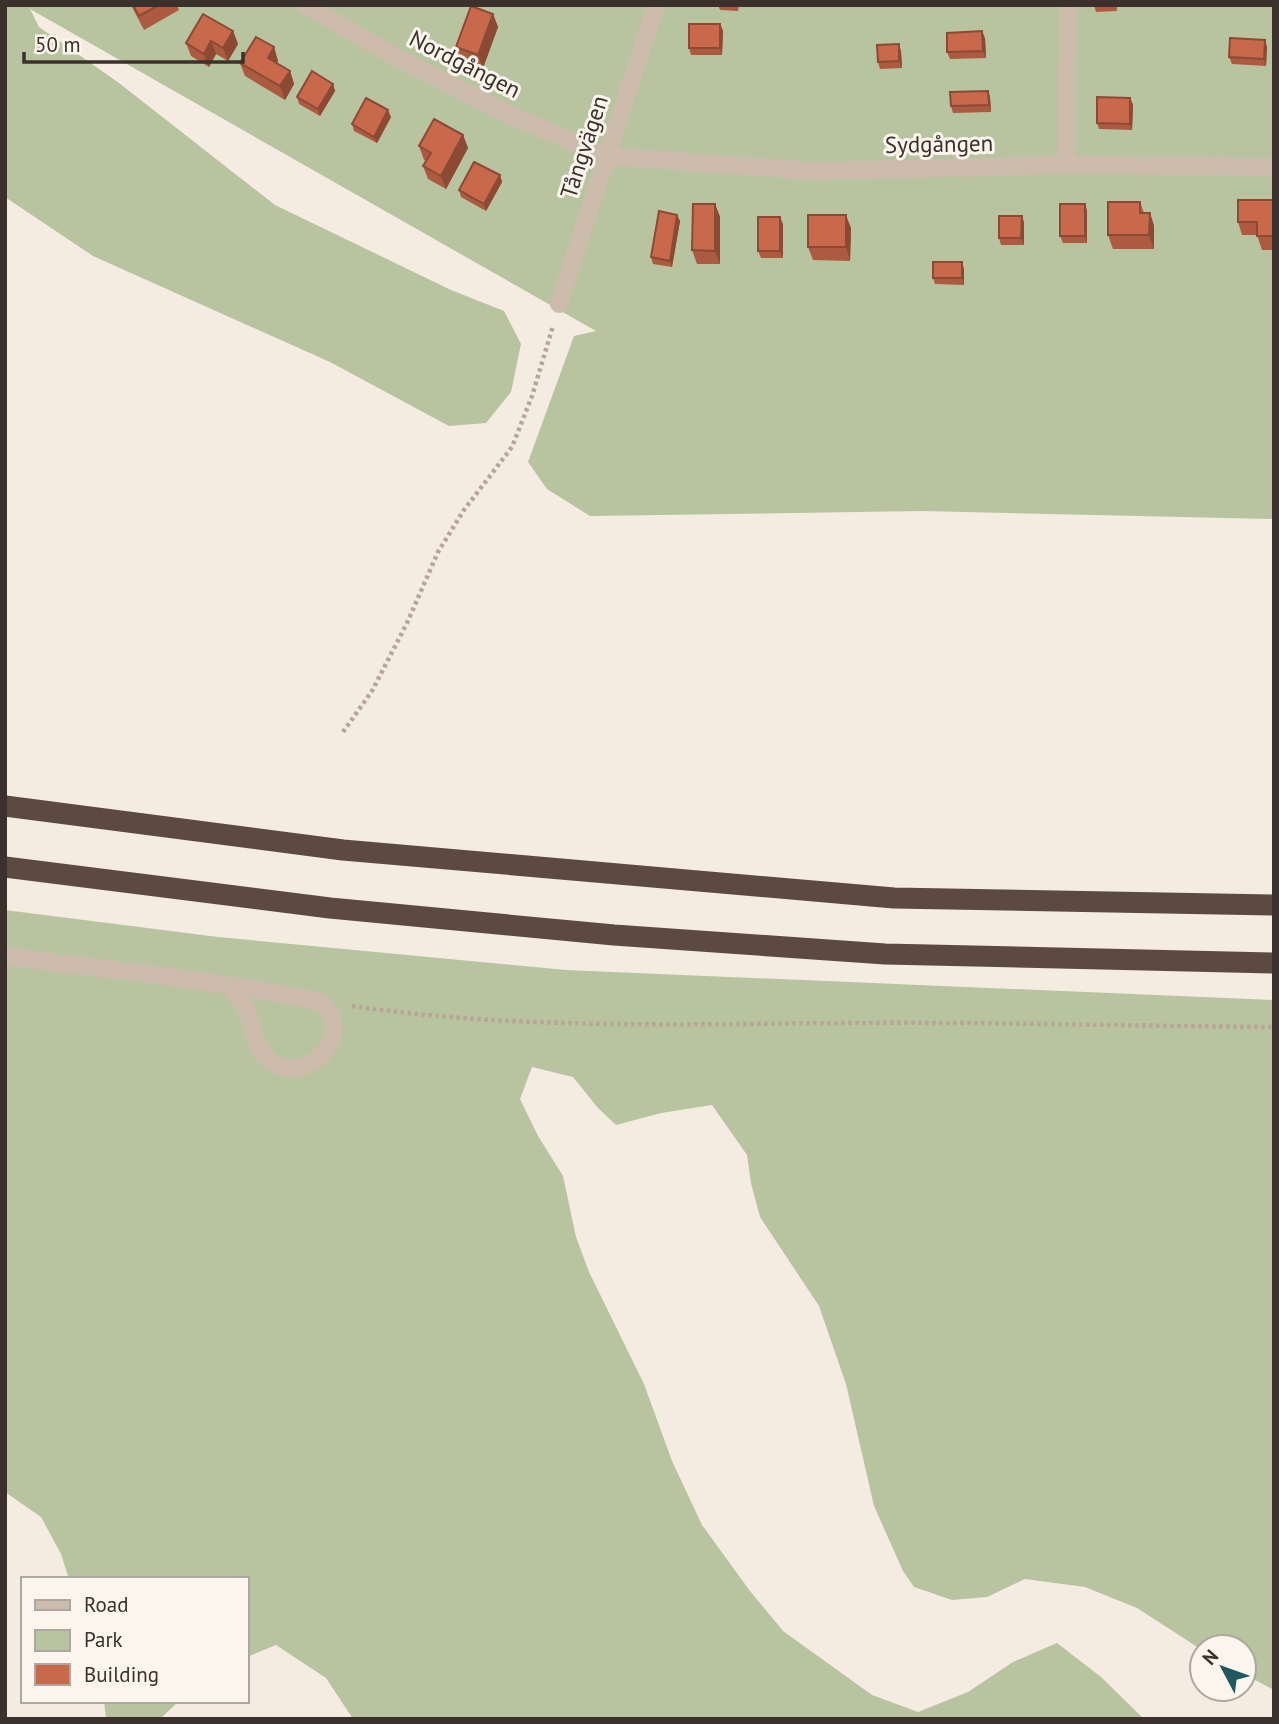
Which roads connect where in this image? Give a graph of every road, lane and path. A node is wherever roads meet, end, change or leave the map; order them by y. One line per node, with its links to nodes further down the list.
1 (306, 5): 4 (street, Nordgången)
2 (656, 5): 4 (street, Tångvägen)
3 (1068, 5): 5 (street)
4 (606, 156): 5 (street, Sydgången); 7 (street, Tångvägen)
5 (1066, 165): 6 (street, Sydgången)
6 (1274, 167)
7 (559, 304): 8 (path)
8 (343, 732)
9 (5, 806): 11 (highway)
10 (5, 867): 13 (highway)
11 (1274, 905)
12 (5, 956): 14 (street)
13 (1274, 963)
14 (228, 986): 15 (street); 15 (street)
15 (321, 1002): 16 (path)
16 (1274, 1027)

